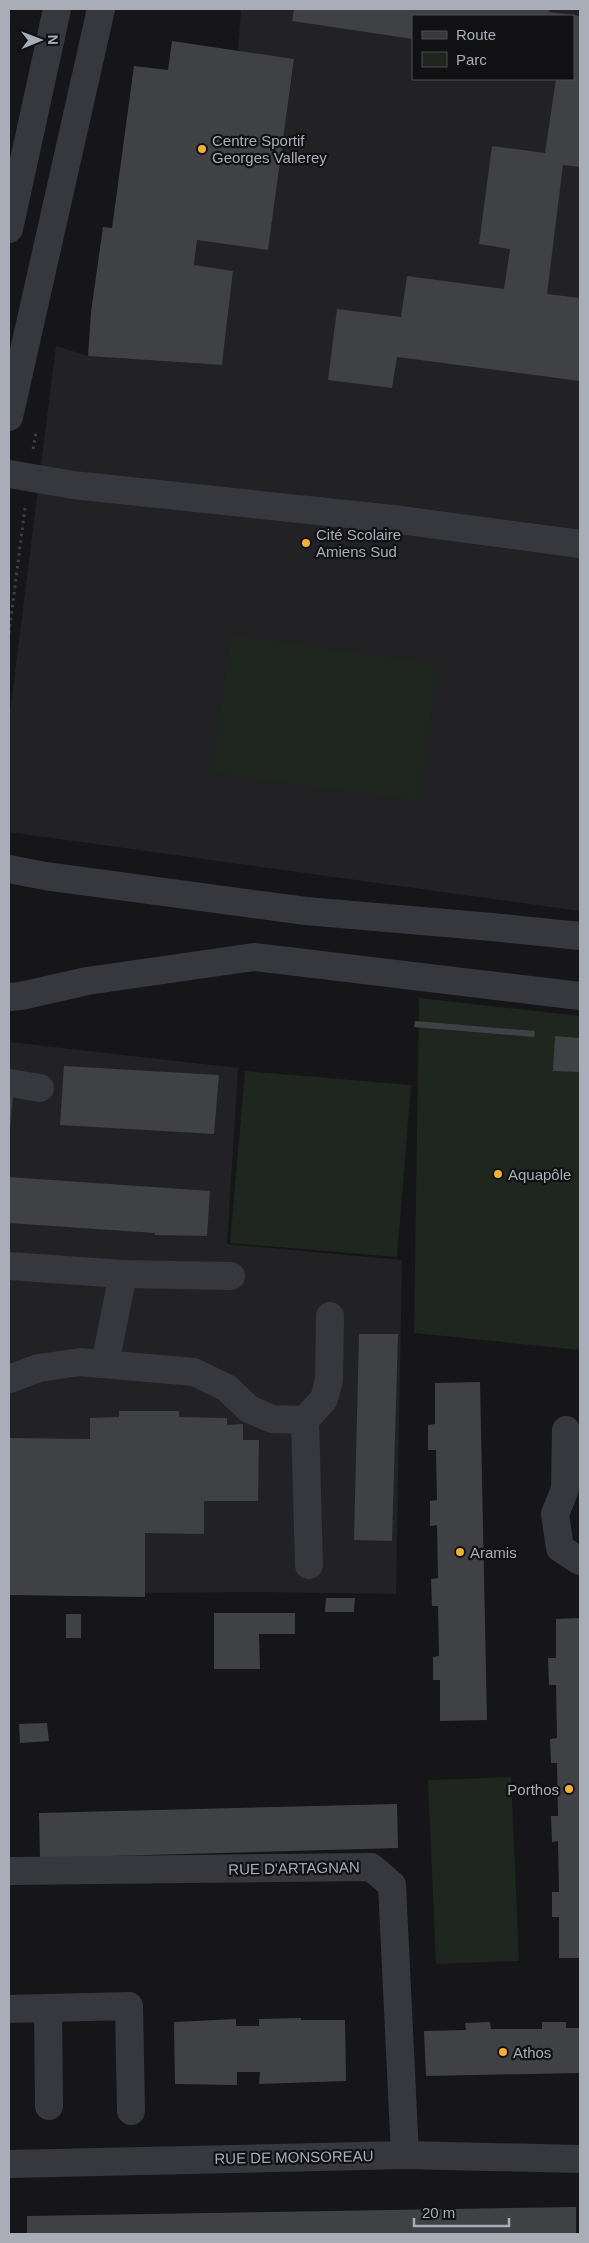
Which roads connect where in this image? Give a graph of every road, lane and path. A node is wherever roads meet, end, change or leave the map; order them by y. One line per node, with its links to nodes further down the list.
1 (57, 9): 3 (street)
2 (101, 9): 5 (street)
3 (16, 159): 4 (street)
4 (9, 229)
5 (9, 417)
6 (9, 474): 7 (street)
7 (580, 544)
8 (9, 869): 9 (street)
9 (580, 936)
10 (580, 996): 11 (street)
11 (9, 997)
12 (9, 1083): 13 (street)
13 (40, 1088)
14 (9, 1266): 15 (street)
15 (123, 1274): 16 (street); 18 (street)
16 (231, 1276)
17 (330, 1316): 20 (street)
18 (105, 1364): 19 (street); 20 (street)
19 (9, 1380)
20 (305, 1420): 24 (street)
21 (566, 1430): 22 (street)
22 (573, 1488): 23 (street)
23 (580, 1561)
24 (309, 1565)
25 (9, 1871): 30 (street, RUE D'ARTAGNAN)
26 (48, 2008): 27 (street); 28 (street); 29 (street)
27 (9, 2009)
28 (49, 2106)
29 (131, 2111)
30 (405, 2156): 31 (street, RUE DE MONSOREAU); 32 (street, RUE DE MONSOREAU)
31 (580, 2159)
32 (9, 2164)

